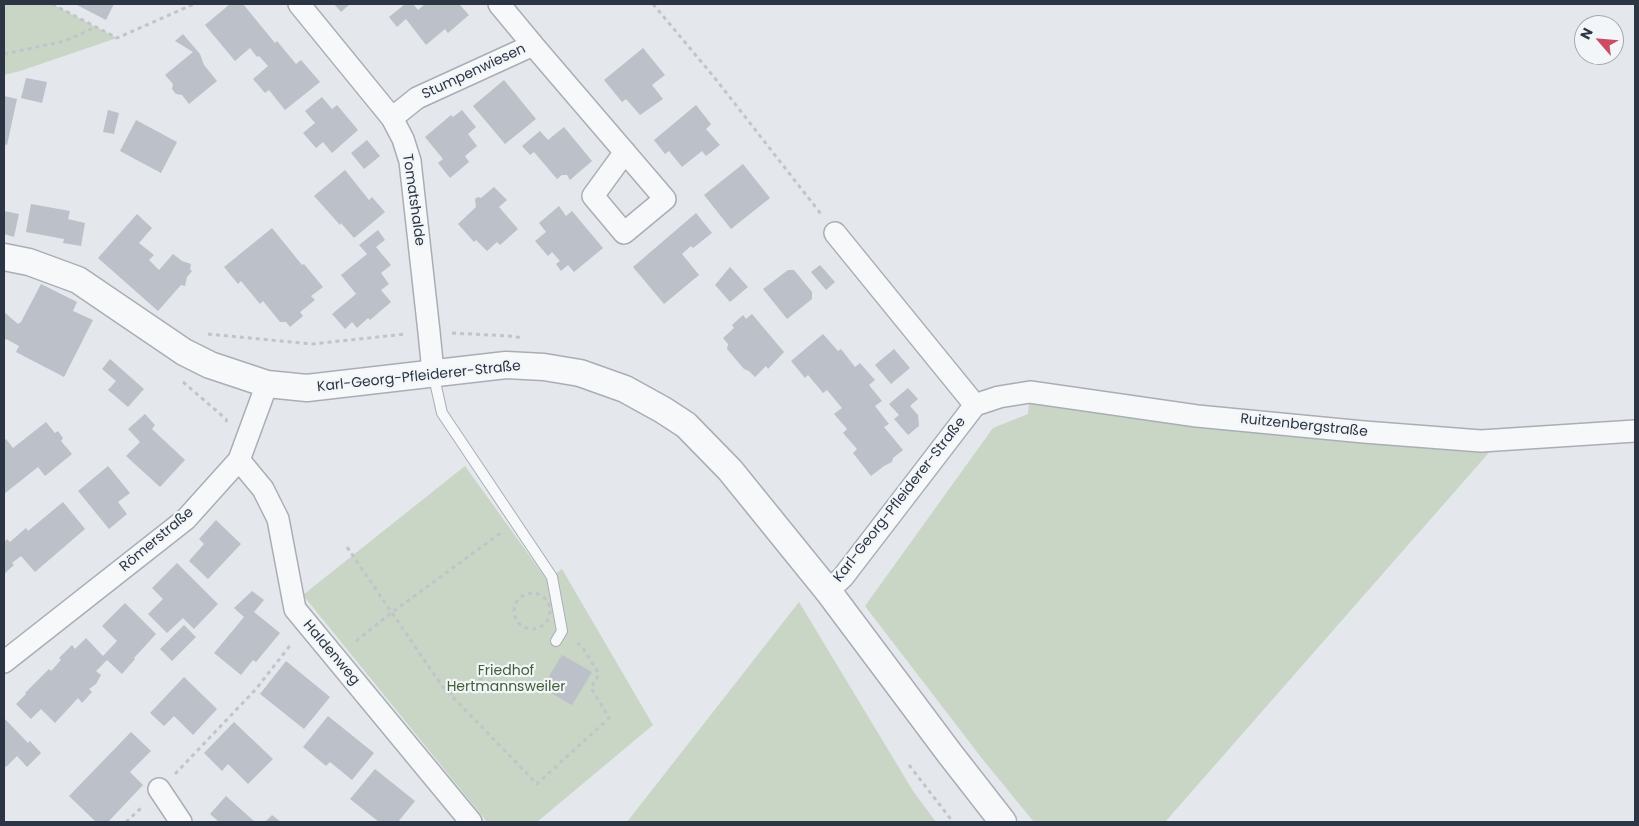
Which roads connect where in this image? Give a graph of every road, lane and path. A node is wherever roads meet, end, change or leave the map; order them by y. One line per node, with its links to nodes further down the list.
1 (52, 4): 6 (path)
2 (194, 4): 6 (path)
3 (299, 4): 9 (street, Tomatshalde)
4 (499, 4): 7 (street, Stumpenwiesen)
5 (653, 4): 11 (path)
6 (96, 27): 8 (path)
7 (532, 45): 9 (street, Stumpenwiesen); 10 (street, Stumpenwiesen)
8 (4, 54)
9 (392, 118): 13 (street, Tomatshalde)
10 (625, 152)
11 (835, 233): 19 (street, Karl-Georg-Pfleiderer-Straße)
12 (4, 257): 18 (street, Karl-Georg-Pfleiderer-Straße)
13 (430, 332): 14 (path); 15 (path); 16 (street, Tomatshalde)
14 (204, 334)
15 (528, 339)
16 (433, 372): 18 (street, Karl-Georg-Pfleiderer-Straße); 22 (lane); 24 (street, Karl-Georg-Pfleiderer-Straße)
17 (182, 381): 21 (path)
18 (267, 384): 21 (street, Römerstraße)
19 (975, 405): 20 (street, Ruitzenbergstraße); 24 (street, Karl-Georg-Pfleiderer-Straße)
20 (1635, 431)
21 (239, 460): 31 (street, Römerstraße); 39 (street, Haldenweg)
22 (516, 523): 25 (path); 27 (lane)
23 (347, 547): 25 (path)
24 (828, 591): 41 (street)
25 (391, 613): 28 (path); 33 (path)
26 (515, 616): 26 (path)
27 (562, 630): 29 (lane); 33 (path)
28 (356, 641)
29 (556, 641)
30 (285, 653): 35 (path)
31 (4, 662)
32 (508, 666): 33 (path)
33 (450, 694)
34 (909, 765): 40 (path)
35 (159, 790): 38 (street)
36 (132, 817): 37 (path)
37 (126, 822)
38 (181, 822)
39 (471, 822)
40 (953, 822)
41 (1003, 822)

